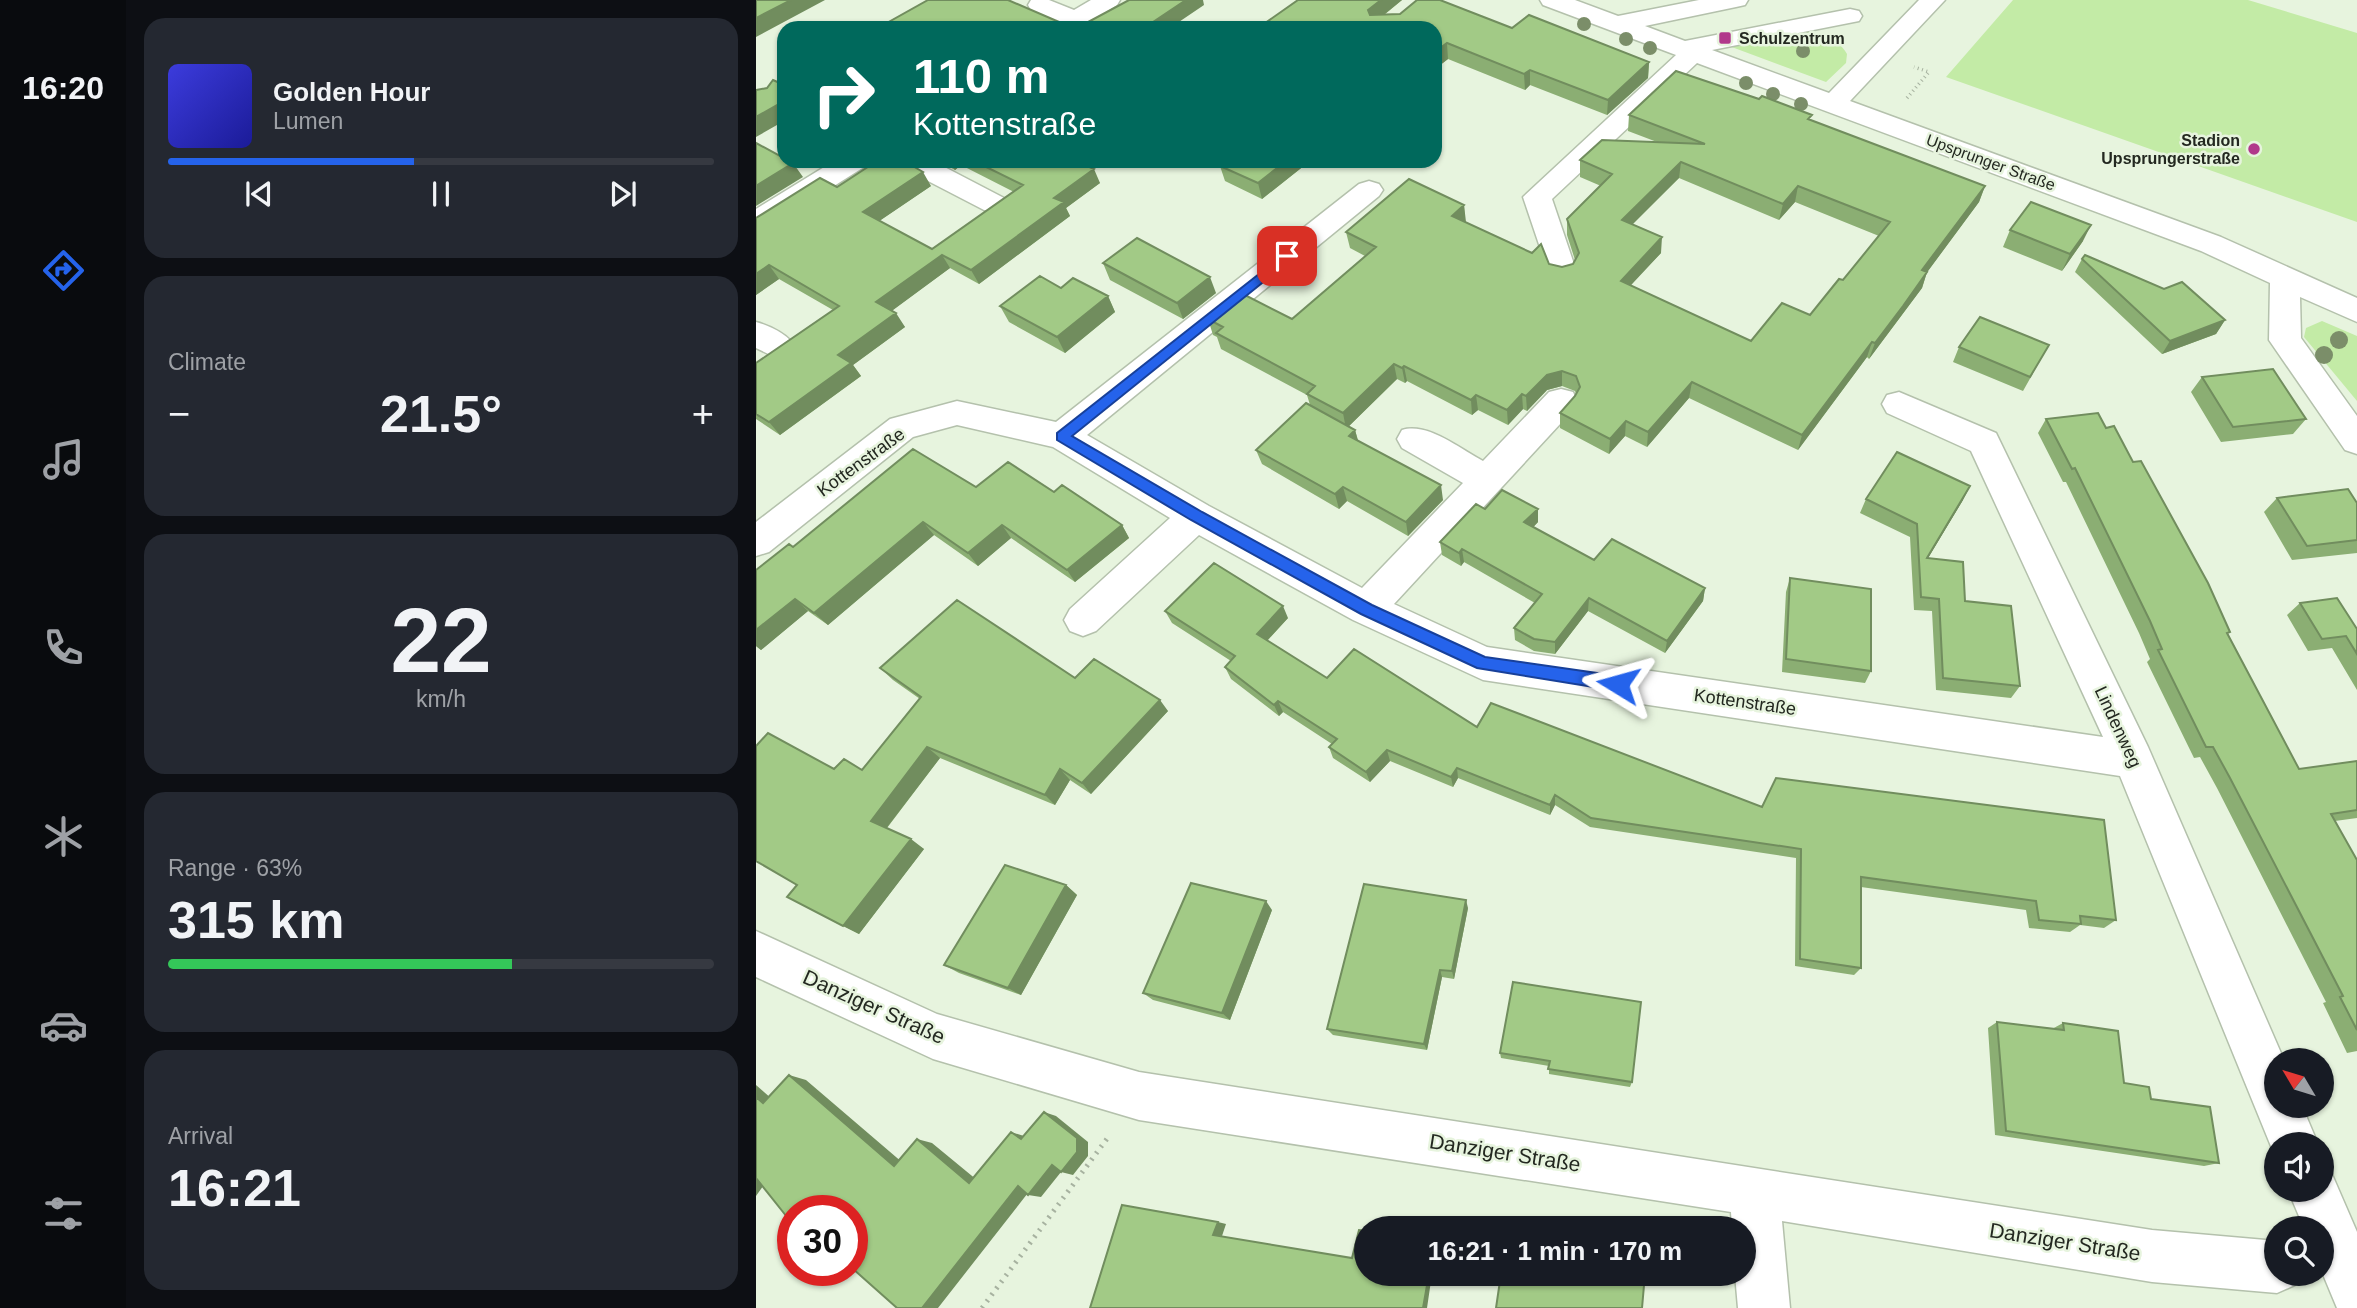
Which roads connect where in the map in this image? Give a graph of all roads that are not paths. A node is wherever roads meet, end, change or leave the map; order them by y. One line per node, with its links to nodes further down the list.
1 (1108, 0): 10 (street)
2 (1552, 0): 7 (street, Upsprunger Straße)
3 (1626, 0): 7 (street)
4 (1736, 0): 11 (street)
5 (1933, 0): 12 (street)
6 (1040, 5): 9 (street)
7 (1579, 10): 11 (street, Upsprunger Straße)
8 (1850, 16): 12 (street); 13 (street); 14 (street)
9 (1065, 21)
10 (1075, 21)
11 (1616, 24): 13 (street, Upsprunger Straße)
12 (1902, 33): 15 (street)
13 (1651, 37): 14 (street, Upsprunger Straße)
14 (1687, 51): 15 (street, Upsprunger Straße); 21 (street)
15 (1833, 104): 22 (street, Upsprunger Straße)
16 (843, 168): 20 (street)
17 (925, 168): 19 (street)
18 (1370, 191): 26 (street)
19 (995, 204)
20 (756, 222)
21 (1561, 270)
22 (2285, 279): 23 (street, Upsprunger Straße); 28 (street)
23 (2357, 312)
24 (1561, 401): 29 (street)
25 (1899, 404): 34 (street, Lindenweg)
26 (1062, 436): 30 (street, Kottenstraße); 31 (street, Kottenstraße)
27 (1414, 439): 29 (street)
28 (2357, 441)
29 (1486, 478): 32 (street)
30 (1196, 516): 32 (street, Kottenstraße); 33 (street)
31 (756, 542)
32 (1366, 609): 34 (street, Kottenstraße)
33 (1083, 620)
34 (2134, 760): 36 (street, Lindenweg)
35 (756, 954): 37 (street, Danziger Straße)
36 (2264, 1073)
37 (1754, 1191): 39 (street, Danziger Straße); 41 (street)
38 (2318, 1202): 40 (street)
39 (2264, 1266)
40 (2346, 1276)
41 (1764, 1308)

